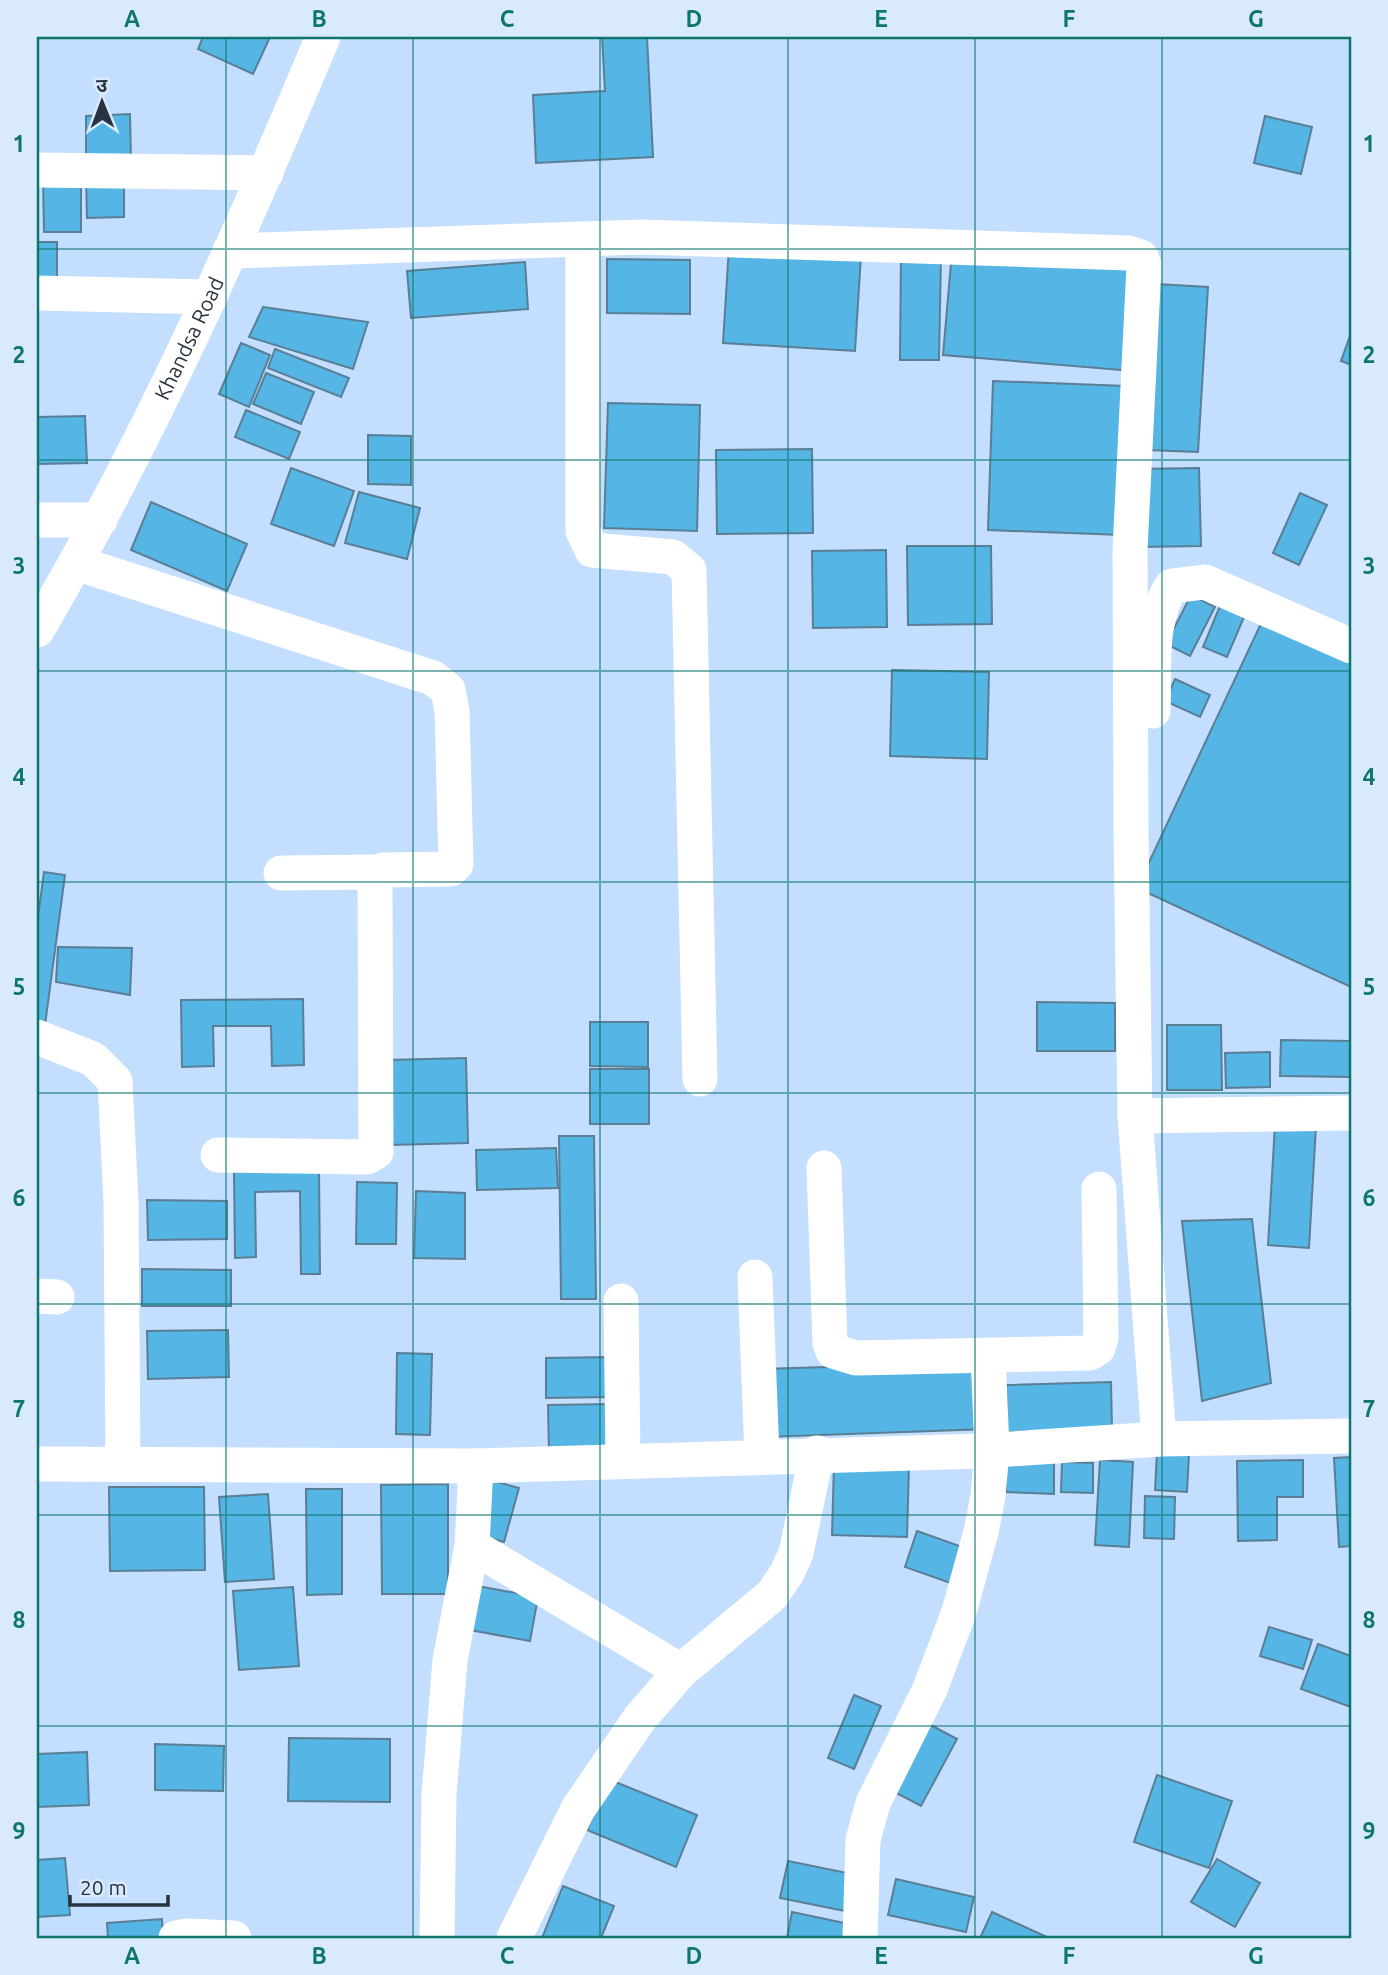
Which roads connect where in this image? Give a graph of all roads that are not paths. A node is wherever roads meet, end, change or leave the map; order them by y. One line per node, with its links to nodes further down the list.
1 (323, 37): 3 (street, Khandsa Road)
2 (37, 170): 3 (street)
3 (266, 173): 5 (street, Khandsa Road)
4 (583, 239): 5 (street); 17 (street); 19 (street)
5 (230, 251): 7 (street, Khandsa Road)
6 (37, 293): 7 (street)
7 (210, 297): 9 (street, Khandsa Road)
8 (37, 520): 9 (street)
9 (100, 520): 10 (street, Khandsa Road)
10 (76, 563): 11 (street, Khandsa Road); 15 (street)
11 (37, 630)
12 (1351, 646): 13 (street)
13 (1150, 781)
14 (281, 873): 15 (street)
15 (377, 873): 20 (street)
16 (37, 1037): 32 (street)
17 (700, 1079)
18 (1351, 1113): 19 (street)
19 (1135, 1116): 27 (street)
20 (218, 1155)
21 (824, 1168): 25 (street)
22 (1099, 1189): 25 (street)
23 (755, 1276): 30 (street)
24 (621, 1301): 31 (street)
25 (988, 1356): 28 (street)
26 (1351, 1436): 27 (street)
27 (1159, 1439): 28 (street)
28 (992, 1450): 29 (street); 41 (street)
29 (817, 1454): 30 (street); 36 (street)
30 (762, 1455): 31 (street)
31 (623, 1461): 34 (street)
32 (122, 1463): 33 (street); 34 (street)
33 (37, 1464)
34 (477, 1466): 35 (street)
35 (472, 1546): 36 (street); 39 (street)
36 (681, 1671): 40 (street)
37 (176, 1938): 38 (street)
38 (234, 1938)
39 (437, 1938)
40 (514, 1938)
41 (860, 1938)

